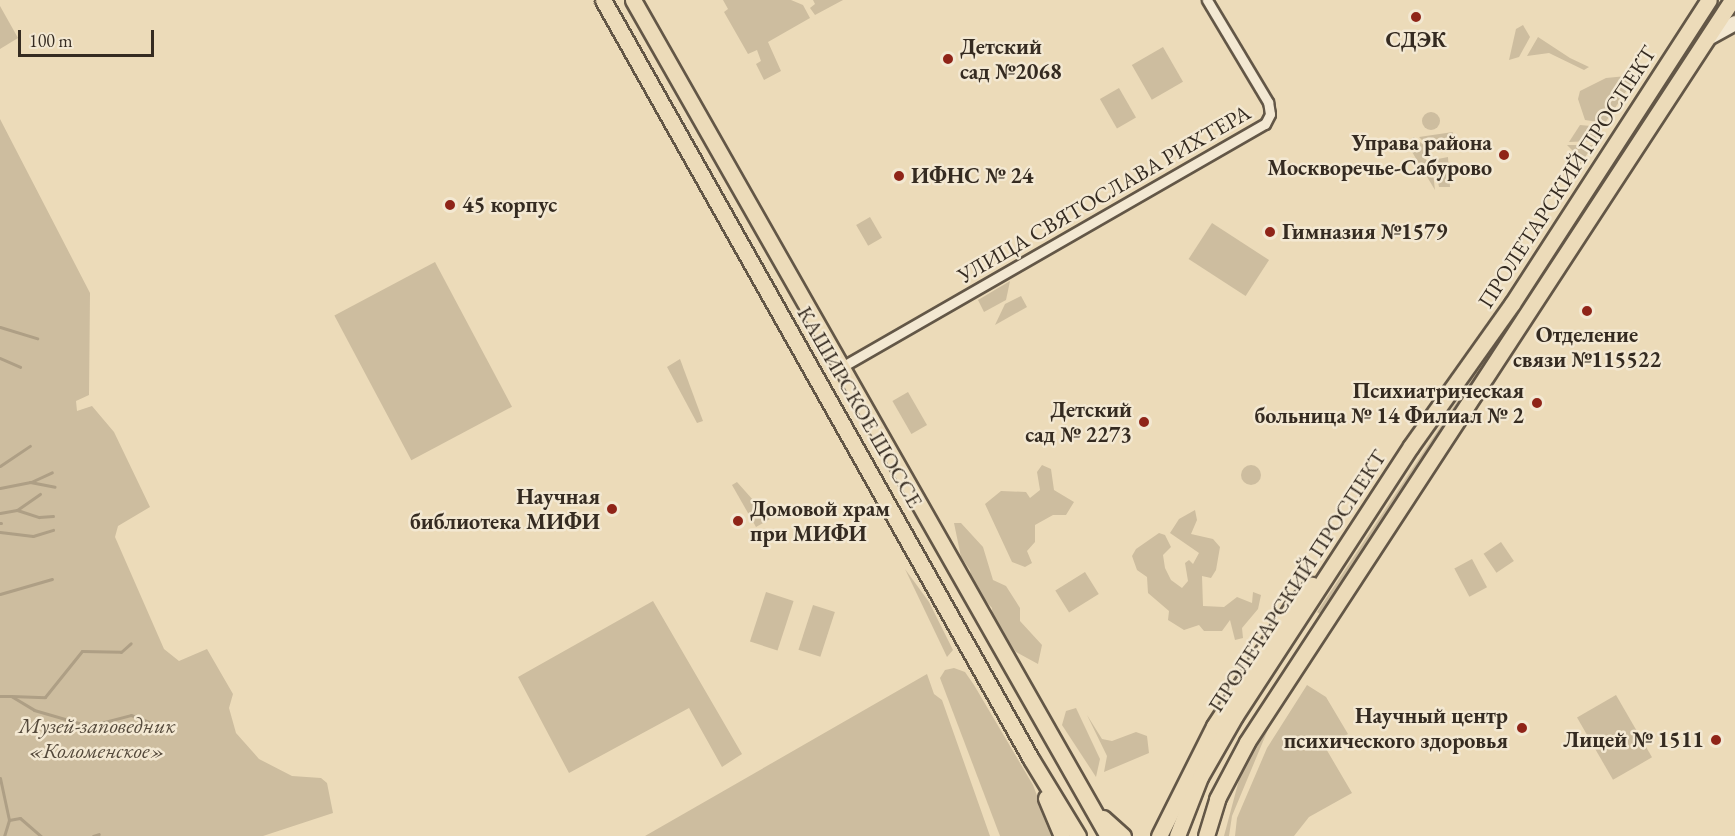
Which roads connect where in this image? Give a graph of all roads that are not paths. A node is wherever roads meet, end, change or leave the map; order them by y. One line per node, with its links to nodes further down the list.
1 (603, 0): 12 (main road, КАШИРСКОЕ ШОССЕ)
2 (633, 0): 10 (main road, КАШИРСКОЕ ШОССЕ)
3 (1207, 0): 10 (street, УЛИЦА СВЯТОСЛАВА РИХТЕРА)
4 (1697, 0): 8 (main road)
5 (1709, 0): 8 (main road, ПРОЛЕТАРСКИЙ ПРОСПЕКТ)
6 (1731, 2): 9 (main road, ПРОЛЕТАРСКИЙ ПРОСПЕКТ)
7 (1735, 23): 9 (main road)
8 (1690, 30): 11 (main road, ПРОЛЕТАРСКИЙ ПРОСПЕКТ)
9 (1707, 41): 13 (main road, ПРОЛЕТАРСКИЙ ПРОСПЕКТ)
10 (840, 368): 14 (main road, КАШИРСКОЕ ШОССЕ)
11 (1339, 556): 19 (main road); 20 (main road, ПРОЛЕТАРСКИЙ ПРОСПЕКТ)
12 (1030, 759): 15 (main road); 16 (main road, КАШИРСКОЕ ШОССЕ)
13 (1233, 768): 21 (main road, ПРОЛЕТАРСКИЙ ПРОСПЕКТ); 22 (main road)
14 (1087, 801): 17 (main road, КАШИРСКОЕ ШОССЕ); 18 (main road)
15 (1062, 836)
16 (1078, 836)
17 (1108, 836)
18 (1123, 836)
19 (1159, 836)
20 (1177, 836)
21 (1206, 836)
22 (1217, 836)

